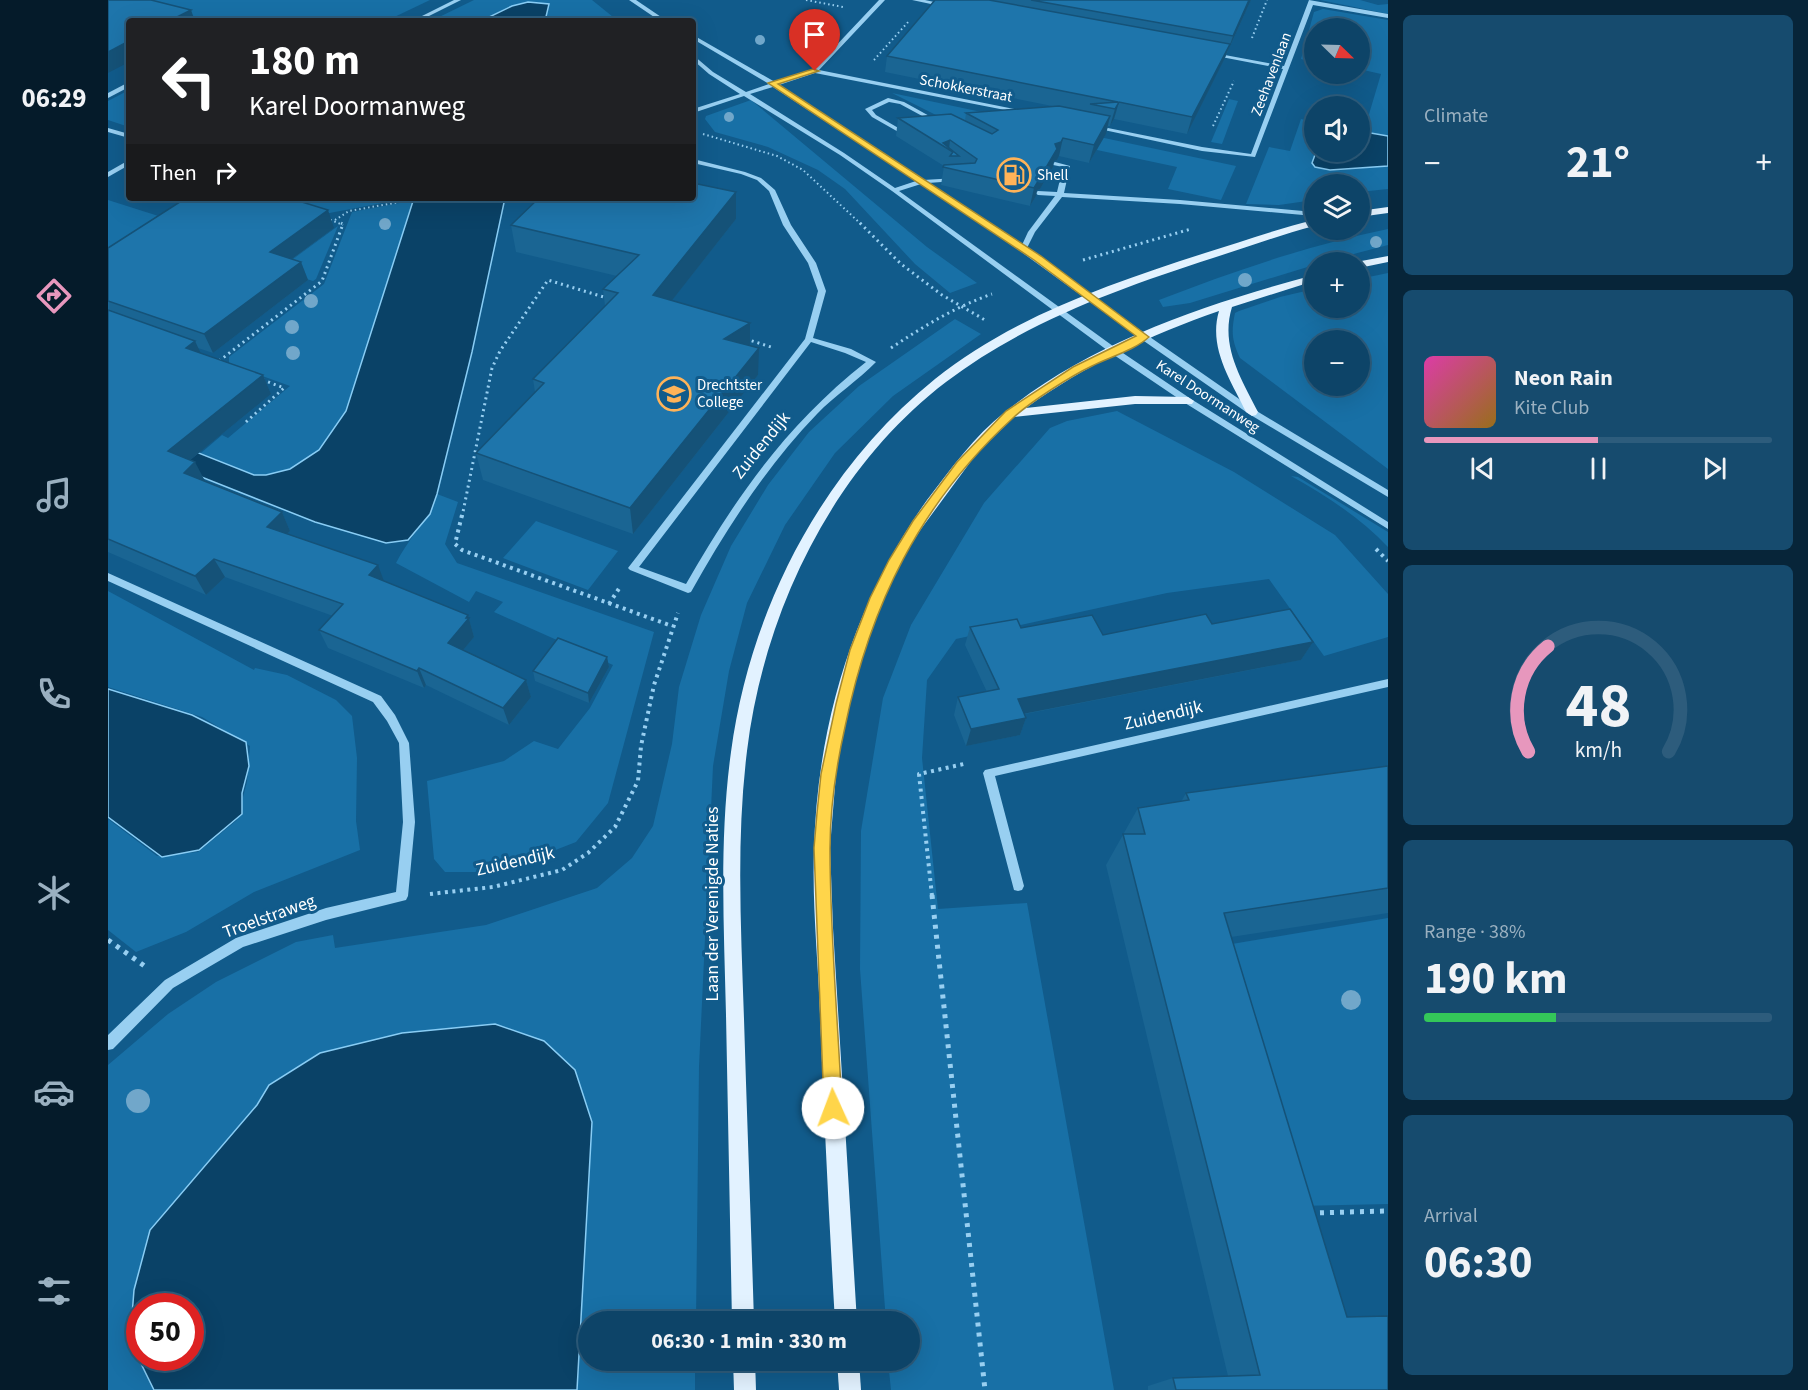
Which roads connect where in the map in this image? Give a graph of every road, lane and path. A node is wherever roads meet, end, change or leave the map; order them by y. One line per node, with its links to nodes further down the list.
1 (458, 0): 13 (street)
2 (632, 0): 14 (street)
3 (806, 0): 9 (path)
4 (882, 0): 9 (street)
5 (915, 0): 6 (street)
6 (926, 2): 8 (street); 20 (path)
7 (1311, 2): 11 (street); 18 (street, Zeehavenlaan)
8 (953, 7)
9 (870, 12): 19 (street)
10 (185, 16): 12 (path)
11 (1388, 16)
12 (193, 18)
13 (421, 18)
14 (659, 18)
15 (696, 39): 21 (street, Karel Doormanweg)
16 (1205, 53): 18 (street)
17 (696, 60): 23 (street, Karel Doormanweg)
18 (1286, 68): 27 (street, Zeehavenlaan)
19 (815, 71): 20 (street, Schokkerstraat); 21 (street)
20 (856, 80): 26 (street, Schokkerstraat)
21 (772, 83): 23 (street); 38 (street, Karel Doormanweg)
22 (126, 86): 24 (street)
23 (745, 93): 25 (street); 39 (street, Karel Doormanweg)
24 (108, 96)
25 (696, 110)
26 (1030, 114)
27 (1088, 126)
28 (948, 127): 31 (street)
29 (108, 130): 32 (street)
30 (701, 132): 59 (path)
31 (904, 133)
32 (126, 135)
33 (696, 162): 63 (street)
34 (126, 164): 36 (street)
35 (1055, 164): 41 (street)
36 (108, 175)
37 (960, 178): 38 (street)
38 (921, 182): 39 (street); 50 (street, Karel Doormanweg)
39 (894, 190): 55 (street, Karel Doormanweg)
40 (1038, 193): 41 (street)
41 (1060, 194): 43 (street); 50 (street)
42 (405, 201): 48 (path)
43 (1236, 208): 46 (street); 53 (path)
44 (1388, 210): 45 (main road)
45 (1370, 212)
46 (1304, 213)
47 (325, 218): 48 (path)
48 (335, 221): 67 (path)
49 (1304, 226): 56 (main road, Laan der Verenigde Naties)
50 (1023, 249): 53 (street, Karel Doormanweg)
51 (1388, 259): 52 (main road)
52 (1370, 263)
53 (1053, 268): 56 (street, Karel Doormanweg)
54 (1304, 281): 58 (main road)
55 (1019, 282): 59 (path); 60 (street, Karel Doormanweg)
56 (1090, 297): 60 (main road, Laan der Verenigde Naties); 61 (street, Karel Doormanweg)
57 (615, 300): 77 (path)
58 (1227, 303): 61 (main road); 70 (main road)
59 (961, 305): 66 (path)
60 (1059, 311): 64 (street, Karel Doormanweg); 87 (main road, Laan der Verenigde Naties)
61 (1144, 337): 64 (main road); 70 (street, Karel Doormanweg)
62 (741, 338): 65 (path)
63 (809, 339): 65 (street); 66 (street)
64 (1114, 351): 69 (street, Karel Doormanweg); 71 (main road)
65 (798, 355): 76 (street)
66 (872, 362): 76 (street, Zuidendijk)
67 (221, 365)
68 (263, 380): 72 (path)
69 (1188, 401): 71 (main road); 74 (street, Karel Doormanweg)
70 (1252, 412): 73 (street, Karel Doormanweg)
71 (1010, 414): 88 (main road)
72 (246, 422)
73 (1388, 494)
74 (1388, 526)
75 (108, 577): 81 (street)
76 (688, 589): 77 (path, Zuidendijk)
77 (672, 626): 81 (path, Zuidendijk)
78 (1388, 683): 79 (street, Zuidendijk)
79 (989, 773): 80 (street); 93 (path)
80 (1018, 886)
81 (402, 896): 83 (street, Troelstraweg)
82 (108, 940): 83 (path)
83 (169, 984): 84 (street, Troelstraweg)
84 (108, 1044)
85 (1388, 1211): 86 (path)
86 (1302, 1213)
87 (743, 1311)
88 (845, 1311)
89 (744, 1371): 91 (main road)
90 (849, 1371): 92 (main road)
91 (745, 1390)
92 (850, 1390)
93 (985, 1390)

